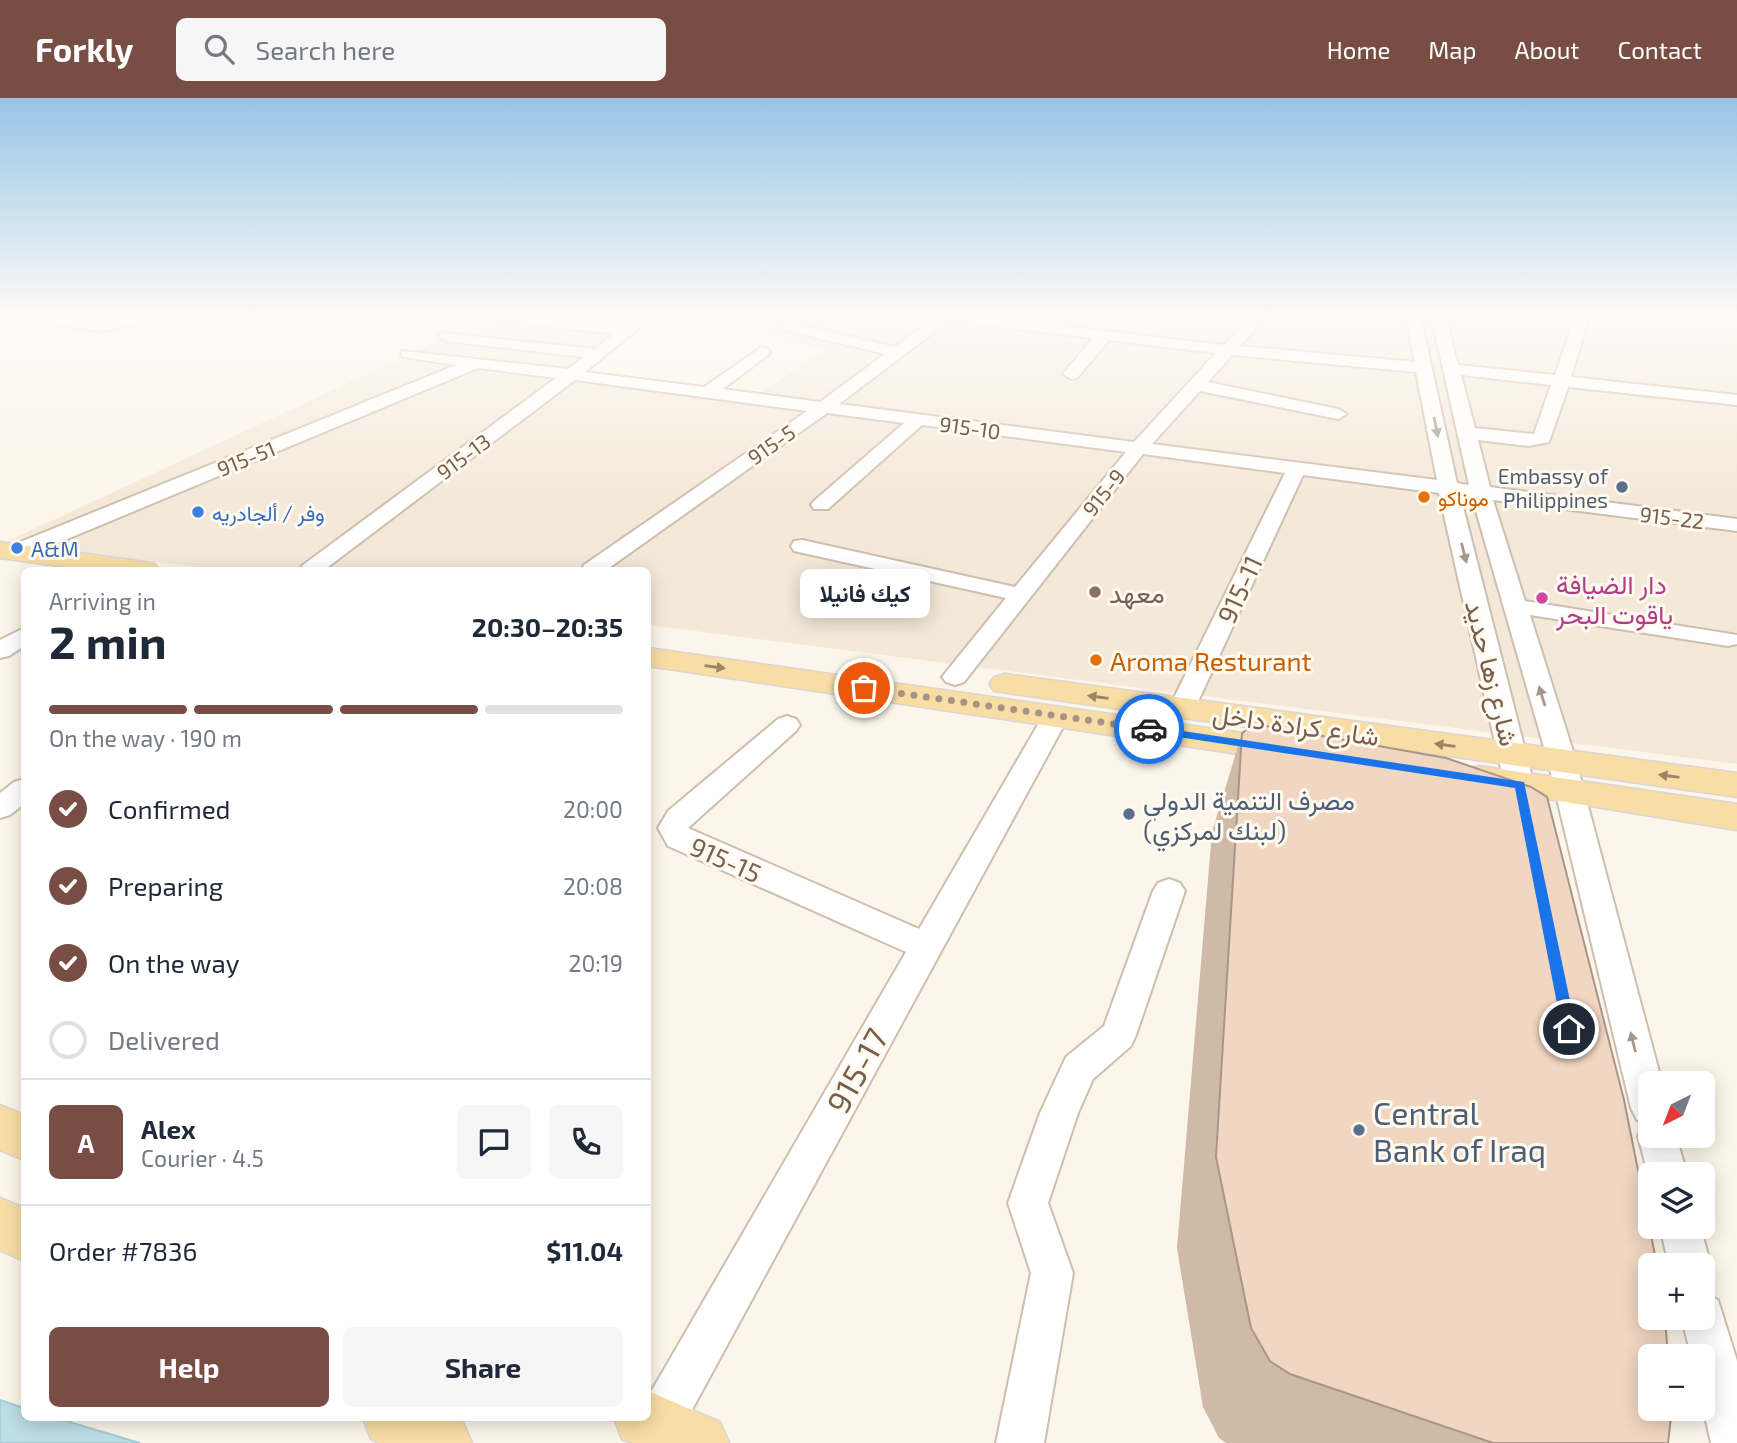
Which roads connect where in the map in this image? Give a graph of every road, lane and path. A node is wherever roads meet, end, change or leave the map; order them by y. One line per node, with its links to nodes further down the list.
1 (442, 378): 25 (street, 915-51)
2 (567, 378): 27 (street, 915-13)
3 (592, 378): 12 (street, 915-10)
4 (727, 378): 12 (street)
5 (863, 378): 14 (street, 915-5)
6 (1203, 378): 11 (street, 915-9)
7 (1426, 378): 20 (street, شارع زها حديد, one-way to 20)
8 (1452, 378): 17 (street, شارع زها حديد)
9 (1538, 378): 10 (street)
10 (1560, 380): 13 (street); 17 (street)
11 (1197, 385): 15 (street); 18 (street, 915-9)
12 (706, 393): 14 (street, 915-10)
13 (1737, 400)
14 (824, 407): 16 (street, 915-10); 28 (street, 915-5)
15 (1338, 414)
16 (918, 420): 18 (street, 915-10); 22 (street)
17 (1466, 433): 21 (street, شارع زها حديد)
18 (1137, 450): 19 (street, 915-10); 29 (street, 915-9)
19 (1296, 469): 20 (street, 915-10); 37 (street, 915-11)
20 (1448, 487): 21 (street, 915-22); 40 (street, شارع زها حديد, one-way to 40)
21 (1481, 492): 23 (street, 915-22); 30 (street, شارع زها حديد)
22 (821, 505)
23 (1737, 525)
24 (802, 546): 29 (street)
25 (10, 563): 26 (main road)
26 (87, 567)
27 (315, 567)
28 (596, 567)
29 (1021, 595): 36 (street, 915-9)
30 (1515, 606): 33 (street); 41 (street, شارع زها حديد, one-way to 30)
31 (651, 635): 36 (main road, شارع كرادة داخل)
32 (21, 637): 34 (street)
33 (1728, 639)
34 (0, 651)
35 (651, 657): 36 (main road, شارع كرادة داخل, one-way to 36)
36 (967, 686): 37 (main road, شارع كرادة داخل, one-way to 36); 38 (main road, شارع كرادة داخل)
37 (1182, 708): 40 (main road, شارع كرادة داخل, one-way to 37)
38 (1056, 716): 40 (main road, شارع كرادة داخل); 48 (street, 915-17)
39 (787, 725): 48 (street, 915-15)
40 (1516, 769): 41 (main road, شارع كرادة داخل); 46 (street, شارع زها حديد)
41 (1566, 776): 42 (main road, شارع كرادة داخل, one-way to 41); 45 (main road, شارع كرادة داخل); 49 (street, شارع زها حديد, one-way to 41)
42 (1737, 785)
43 (21, 791): 44 (street)
44 (0, 808)
45 (1737, 817)
46 (1531, 839)
47 (1168, 891): 56 (street)
48 (925, 946): 54 (street, 915-17)
49 (1641, 1071)
50 (0, 1223): 51 (main road)
51 (21, 1234)
52 (1707, 1330): 57 (street)
53 (397, 1421): 55 (main road)
54 (667, 1428)
55 (442, 1443)
56 (1020, 1443)
57 (1735, 1443)

